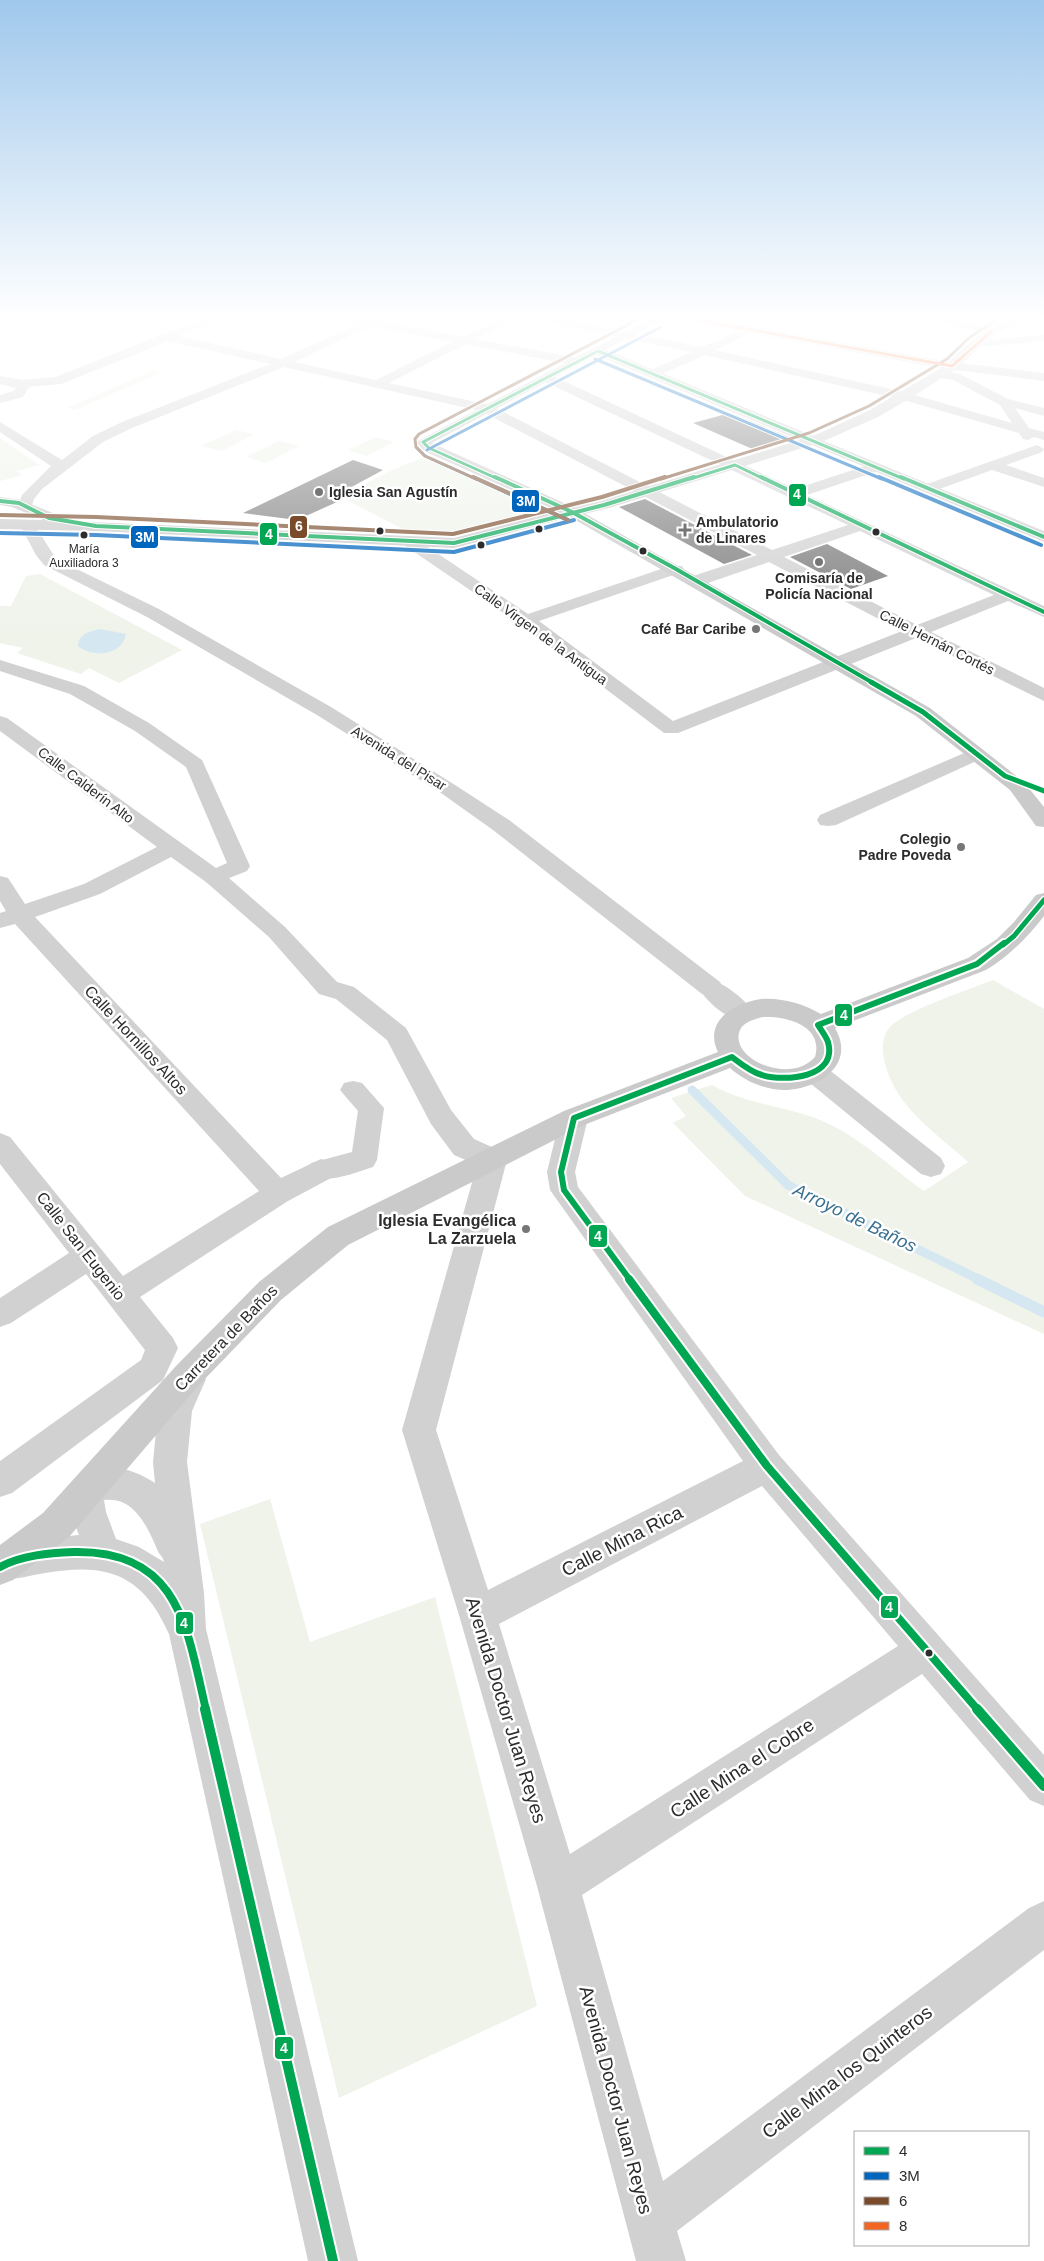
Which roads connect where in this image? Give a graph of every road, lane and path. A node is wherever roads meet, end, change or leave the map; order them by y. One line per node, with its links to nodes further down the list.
1 (128, 425): 16 (street)
2 (455, 425): 24 (main road)
3 (517, 425): 20 (street, Calle Hernán Cortés)
4 (648, 425): 13 (street)
5 (773, 425): 11 (street)
6 (849, 425): 11 (street)
7 (1005, 425): 10 (street)
8 (1020, 425): 10 (street)
9 (0, 426): 16 (street)
10 (1024, 430): 12 (street)
11 (812, 441): 13 (street); 15 (street)
12 (1042, 444): 14 (street)
13 (735, 465): 20 (street); 21 (street)
14 (992, 465): 17 (street); 19 (street)
15 (876, 467): 19 (street); 21 (street)
16 (58, 470): 18 (street)
17 (1044, 483)
18 (37, 486): 22 (street); 23 (street)
19 (929, 488): 29 (street)
20 (647, 492): 24 (street); 32 (street, Calle Hernán Cortés)
21 (795, 494): 28 (street)
22 (0, 501): 23 (main road)
23 (27, 512): 25 (main road); 26 (main road); 27 (main road); 31 (street, Avenida del Pisar)
24 (572, 512): 30 (main road); 33 (main road)
25 (0, 524): 31 (street, Avenida del Pisar)
26 (54, 525): 27 (main road); 31 (street)
27 (96, 526): 30 (main road)
28 (861, 526): 32 (street); 35 (street)
29 (1044, 537)
30 (410, 542): 37 (street, Calle Virgen de la Antigua)
31 (37, 543): 54 (street, Avenida del Pisar)
32 (771, 555): 34 (street); 38 (street, Calle Hernán Cortés)
33 (676, 569): 34 (main road); 37 (street)
34 (696, 581): 39 (main road)
35 (1009, 595): 36 (street); 38 (street)
36 (1044, 612)
37 (526, 620): 39 (street, Calle Virgen de la Antigua)
38 (917, 632): 39 (street); 41 (street, Calle Hernán Cortés)
39 (838, 663): 43 (main road)
40 (0, 665): 49 (street)
41 (1044, 695)
42 (0, 722): 48 (street, Calle Calderín Alto)
43 (976, 754): 44 (main road); 47 (street)
44 (1006, 776): 45 (main road); 46 (main road)
45 (1044, 791)
46 (1043, 816)
47 (828, 820)
48 (172, 848): 49 (street, Calle Calderín Alto); 52 (street)
49 (214, 877): 53 (street)
50 (0, 883): 52 (street, Calle Hornillos Altos)
51 (1044, 900): 55 (main road)
52 (10, 918): 65 (street, Calle Hornillos Altos)
53 (276, 932): 61 (street)
54 (741, 1013): 55 (main road); 56 (main road)
55 (818, 1025): 57 (main road)
56 (732, 1057): 57 (main road); 59 (main road, Carretera de Baños)
57 (814, 1072): 62 (street)
58 (353, 1090): 63 (street)
59 (574, 1118): 61 (main road, Carretera de Baños); 70 (street)
60 (0, 1144): 64 (street, Calle San Eugenio)
61 (493, 1160): 69 (main road, Carretera de Baños); 76 (street, Avenida Doctor Juan Reyes)
62 (931, 1166)
63 (321, 1170): 65 (street)
64 (9, 1173): 66 (street, Calle San Eugenio)
65 (278, 1193): 67 (street)
66 (89, 1256): 67 (street, Calle San Eugenio); 68 (street)
67 (119, 1294): 71 (street, Calle San Eugenio)
68 (0, 1314)
69 (199, 1364): 72 (main road, Carretera de Baños); 75 (street)
70 (766, 1466): 76 (street, Calle Mina Rica); 78 (street)
71 (0, 1481)
72 (88, 1488): 73 (street); 74 (main road, Carretera de Baños); 75 (street)
73 (104, 1554): 74 (street); 77 (street)
74 (3, 1565)
75 (182, 1570): 77 (street)
76 (478, 1615): 80 (street, Avenida Doctor Juan Reyes)
77 (187, 1630): 83 (street)
78 (926, 1650): 79 (street); 80 (street, Calle Mina el Cobre)
79 (1044, 1786)
80 (558, 1886): 82 (street, Avenida Doctor Juan Reyes)
81 (1044, 1923): 82 (street, Calle Mina los Quinteros)
82 (656, 2241)
83 (333, 2261)

